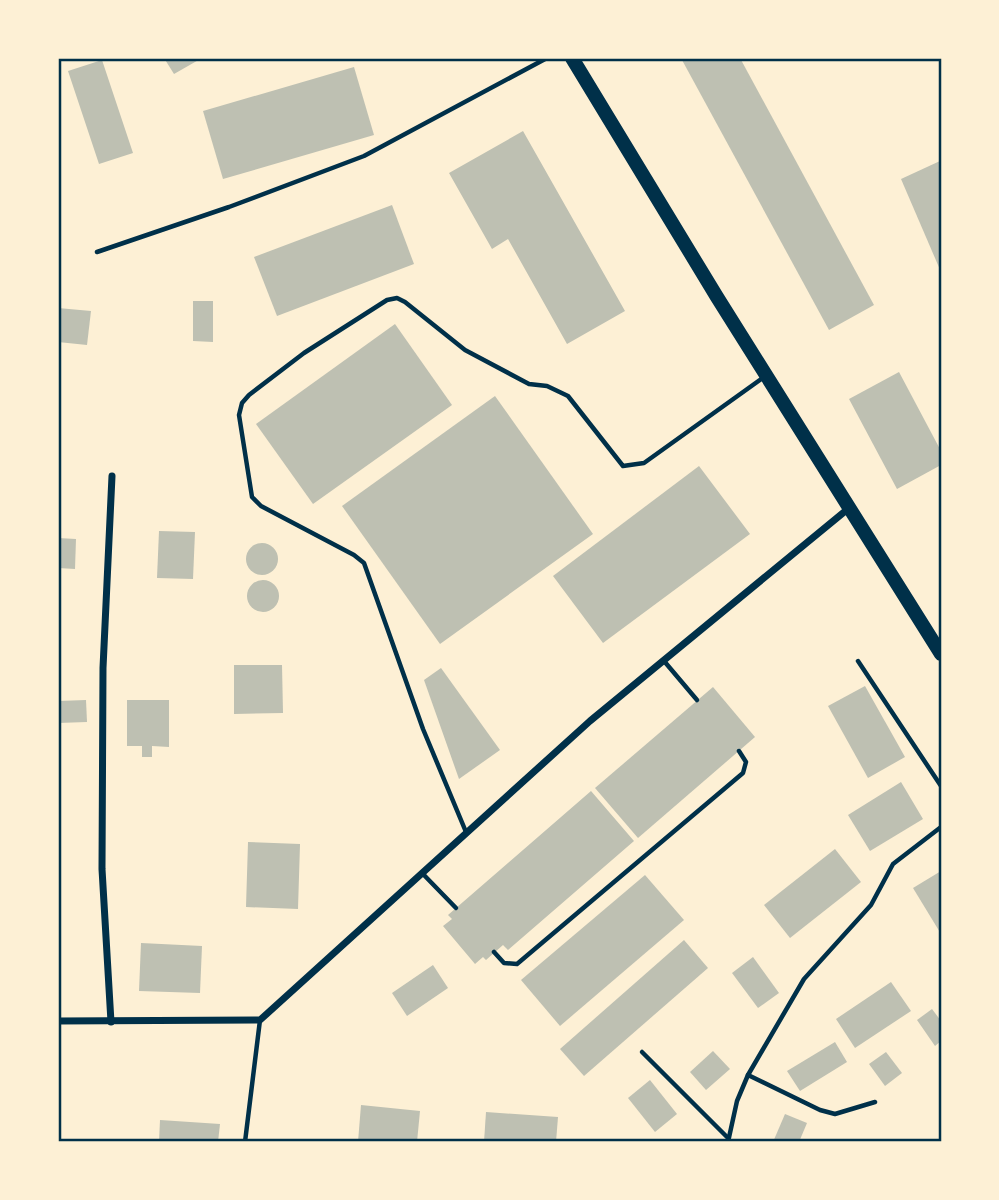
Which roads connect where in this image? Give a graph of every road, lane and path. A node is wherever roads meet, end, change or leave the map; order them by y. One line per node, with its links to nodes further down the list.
1 (547, 58): 3 (lane)
2 (572, 58): 4 (main road)
3 (97, 252)
4 (766, 375): 6 (main road); 14 (lane)
5 (112, 476): 20 (street)
6 (850, 508): 7 (main road); 8 (street)
7 (941, 654)
8 (664, 660): 10 (lane); 14 (street)
9 (858, 661): 12 (lane)
10 (697, 700)
11 (739, 751): 17 (lane)
12 (941, 786)
13 (941, 827): 22 (lane)
14 (467, 832): 15 (street)
15 (422, 873): 16 (lane); 18 (street)
16 (456, 908)
17 (494, 953)
18 (260, 1020): 20 (street); 25 (lane)
19 (58, 1021): 20 (street)
20 (111, 1022)
21 (642, 1052): 24 (lane)
22 (748, 1075): 23 (lane); 24 (lane)
23 (875, 1102)
24 (728, 1140)
25 (245, 1142)

